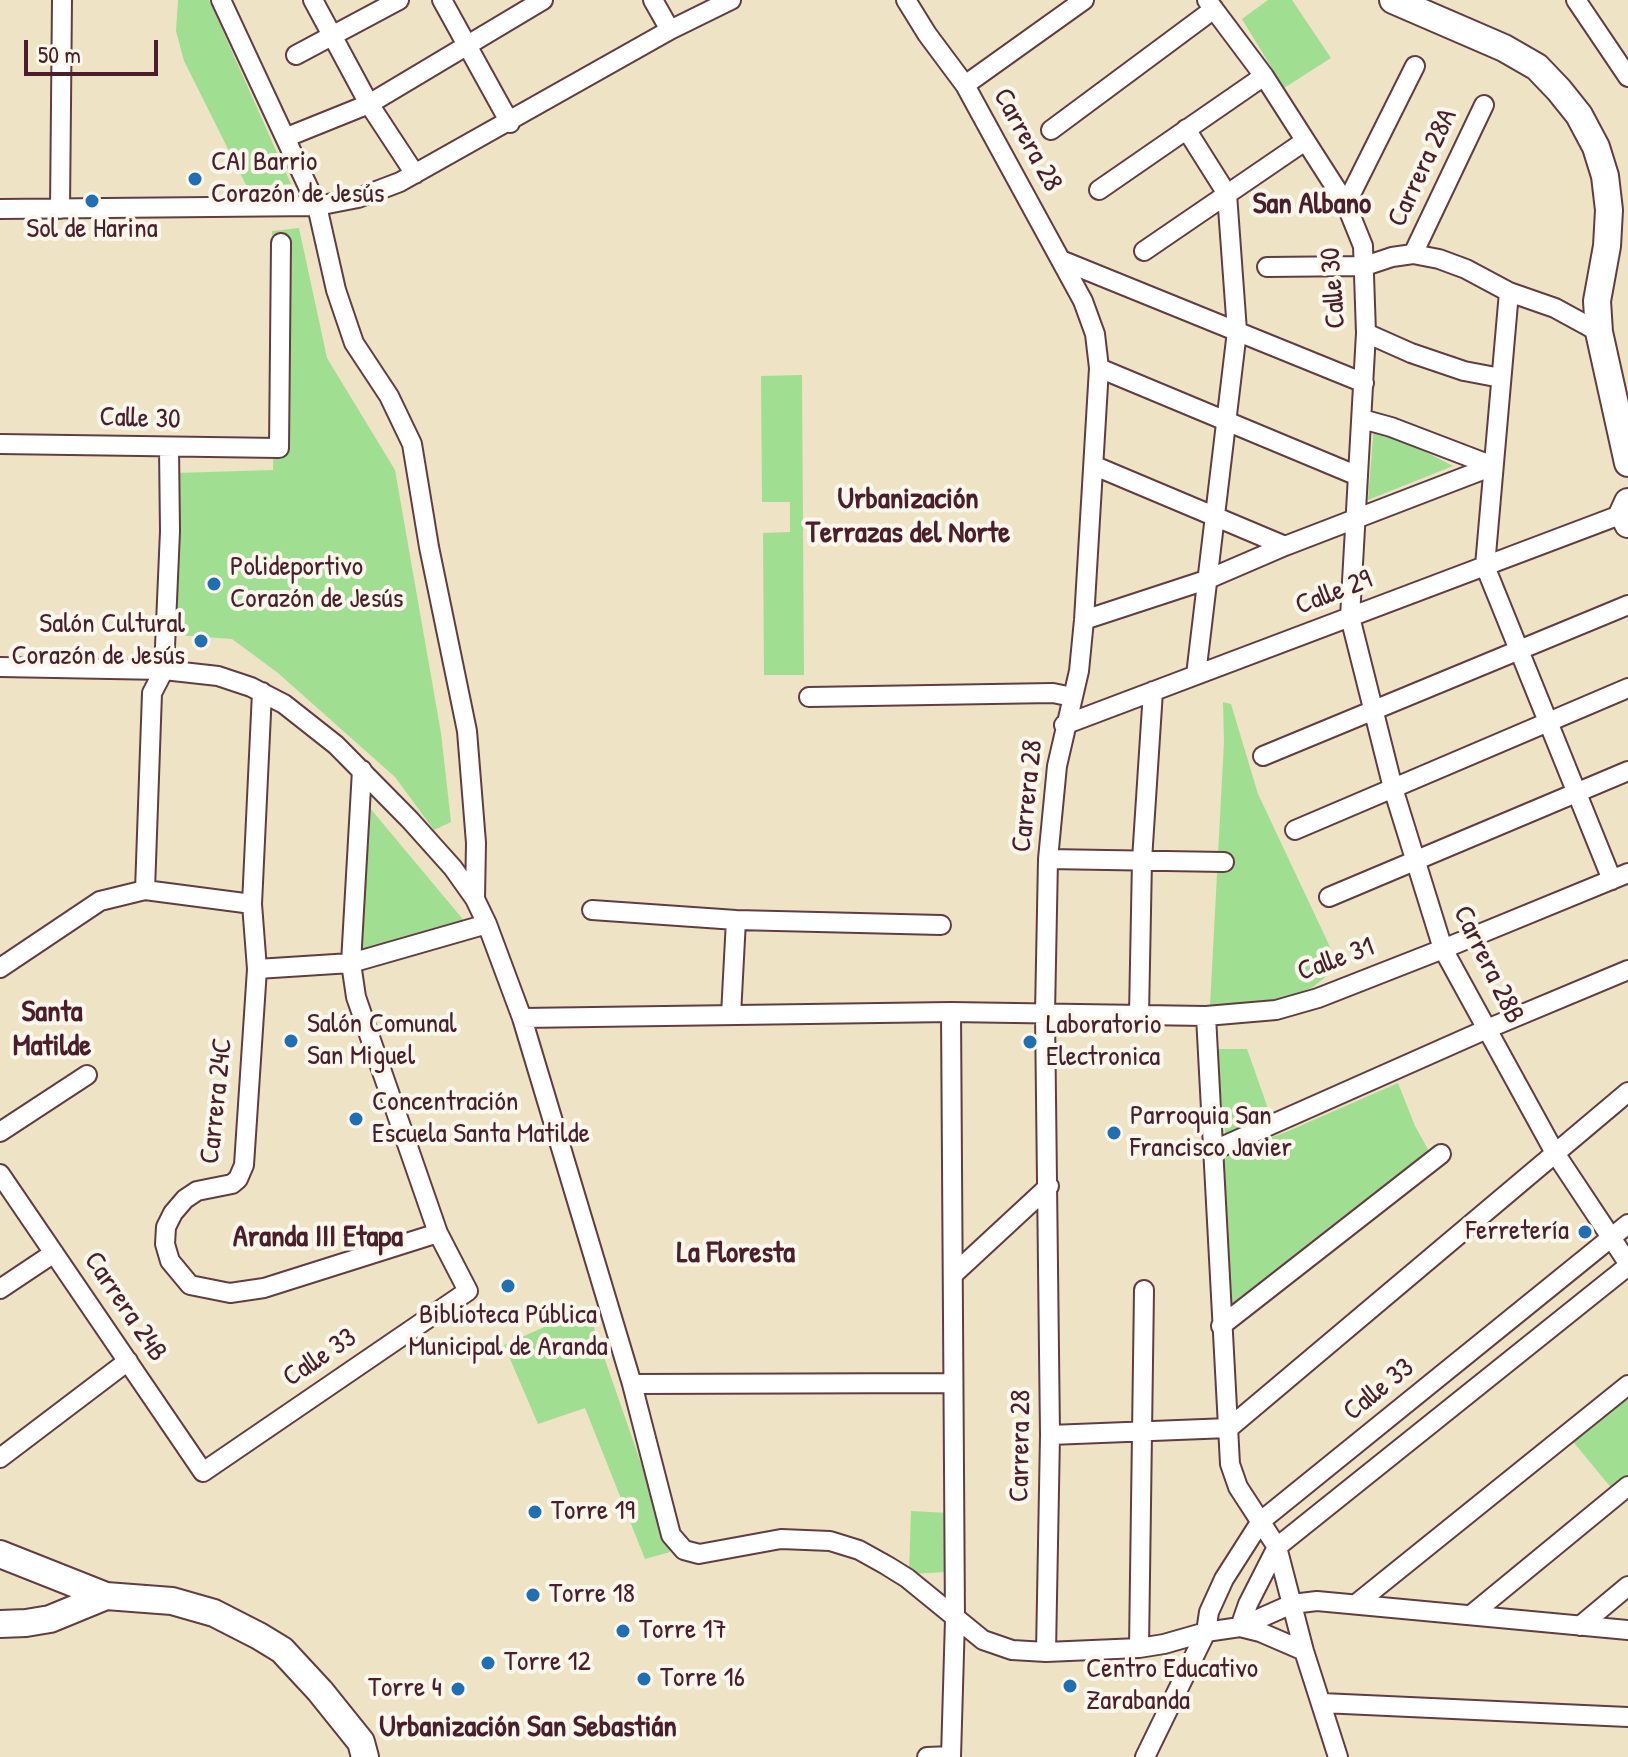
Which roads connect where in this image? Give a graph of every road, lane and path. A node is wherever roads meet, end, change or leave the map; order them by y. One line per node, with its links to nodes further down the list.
1 (62, 0): 35 (street)
2 (221, 0): 27 (street)
3 (313, 0): 15 (street)
4 (399, 0): 15 (street)
5 (442, 0): 16 (street)
6 (653, 0): 14 (street)
7 (731, 0): 14 (street)
8 (1084, 0): 21 (street)
9 (1393, 0): 44 (street)
10 (1576, 0): 20 (street)
11 (538, 1): 16 (street)
12 (913, 3): 21 (street, Carrera 28)
13 (1211, 5): 19 (street, Calle 30); 26 (street)
14 (670, 30): 24 (street)
15 (332, 34): 17 (street); 22 (street)
16 (469, 46): 22 (street); 24 (street)
17 (296, 55)
18 (1415, 66): 32 (street)
19 (1264, 76): 25 (street); 28 (street, Calle 30)
20 (1628, 77)
21 (965, 85): 39 (street, Carrera 28)
22 (369, 104): 27 (street); 29 (street)
23 (1484, 105): 38 (street, Carrera 28A)
24 (510, 123): 29 (street)
25 (1186, 129): 30 (street); 31 (street)
26 (1051, 130)
27 (287, 137): 33 (street)
28 (1305, 141): 31 (street); 32 (street, Calle 30)
29 (415, 174): 33 (street)
30 (1099, 190)
31 (1227, 194): 37 (street); 43 (street)
32 (1346, 204): 40 (street, Calle 30)
33 (317, 206): 35 (street); 93 (street)
34 (0, 209): 35 (street)
35 (60, 209)
36 (281, 243): 54 (street, Calle 30)
37 (1144, 251)
38 (1413, 254): 40 (street); 42 (street)
39 (1061, 260): 43 (street); 46 (street, Carrera 28)
40 (1365, 266): 41 (street); 45 (street, Calle 30)
41 (1267, 267)
42 (1509, 292): 44 (street); 47 (street)
43 (1237, 331): 49 (street); 52 (street)
44 (1599, 332): 50 (street)
45 (1366, 333): 47 (street); 49 (street, Calle 30)
46 (1099, 368): 52 (street); 56 (street, Carrera 28)
47 (1501, 378): 57 (street)
48 (1628, 380): 50 (street)
49 (1364, 383): 51 (street, Calle 30)
50 (1615, 408): 55 (street)
51 (1362, 419): 57 (street); 58 (street, Calle 30)
52 (1226, 420): 58 (street); 60 (street)
53 (0, 444): 54 (street, Calle 30)
54 (169, 448): 70 (street)
55 (1628, 463)
56 (1095, 466): 60 (street); 67 (street, Carrera 28)
57 (1493, 466): 61 (street); 63 (street)
58 (1358, 476): 61 (street, Calle 30)
59 (1627, 513): 63 (street, Calle 29)
60 (1213, 514): 62 (street); 64 (street)
61 (1354, 518): 62 (street); 66 (street, Calle 30)
62 (1285, 546): 64 (street)
63 (1485, 566): 66 (street, Calle 29); 68 (street)
64 (1206, 580): 67 (street); 71 (street)
65 (1628, 605): 68 (street)
66 (1350, 617): 71 (street, Calle 29); 77 (street, Carrera 28B)
67 (1084, 620): 76 (street, Carrera 28)
68 (1519, 650): 77 (street); 78 (street)
69 (0, 667): 70 (street)
70 (164, 670): 74 (street); 91 (street)
71 (1196, 675): 73 (street, Calle 29)
72 (1628, 688): 78 (street)
73 (1153, 691): 79 (street, Calle 29); 87 (street)
74 (262, 692): 81 (street); 94 (street, Carrera 24C)
75 (809, 697): 76 (street)
76 (1072, 697): 79 (street, Carrera 28)
77 (1371, 711): 80 (street); 83 (street, Carrera 28B)
78 (1548, 722): 83 (street); 84 (street)
79 (1064, 725): 86 (street, Carrera 28)
80 (1263, 756)
81 (362, 770): 93 (street); 100 (street)
82 (1628, 771): 84 (street)
83 (1393, 788): 85 (street); 88 (street, Carrera 28B)
84 (1577, 793): 88 (street); 90 (street)
85 (1295, 830)
86 (1048, 859): 87 (street); 105 (street, Carrera 28)
87 (1142, 860): 89 (street); 107 (street)
88 (1414, 861): 92 (street); 99 (street, Carrera 28B)
89 (1224, 862)
90 (1620, 877): 99 (street, Calle 31)
91 (145, 890): 94 (street); 101 (street)
92 (1329, 897)
93 (475, 899): 97 (street)
94 (252, 904): 102 (street, Carrera 24C)
95 (592, 910): 96 (street)
96 (736, 920): 98 (street); 106 (street)
97 (487, 924): 100 (street); 109 (street)
98 (941, 925)
99 (1443, 949): 108 (street, Calle 31); 110 (street, Carrera 28B)
100 (351, 963): 102 (street); 120 (street)
101 (0, 968)
102 (257, 969): 120 (street, Carrera 24C)
103 (1628, 970): 110 (street)
104 (951, 1012): 105 (street, Calle 31); 106 (street, Calle 31); 124 (street)
105 (1045, 1013): 107 (street, Calle 31); 118 (street, Carrera 28)
106 (731, 1015): 109 (street, Calle 31)
107 (1139, 1015): 108 (street, Calle 31)
108 (1206, 1016): 114 (street)
109 (522, 1018): 130 (street)
110 (1487, 1029): 114 (street); 115 (street, Carrera 28B)
111 (87, 1075): 113 (street)
112 (1628, 1092): 115 (street)
113 (0, 1132)
114 (1212, 1151): 127 (street)
115 (1555, 1153): 121 (street, Carrera 28B); 132 (street)
116 (1441, 1154): 127 (street)
117 (0, 1174): 122 (street, Carrera 24B)
118 (1049, 1186): 124 (street); 134 (street, Carrera 28)
119 (1628, 1224): 121 (street, Calle 33)
120 (438, 1233): 136 (street, Calle 33)
121 (1611, 1237): 123 (street, Carrera 28B); 138 (street, Calle 33)
122 (54, 1253): 125 (street); 128 (street, Carrera 24B)
123 (1628, 1265): 139 (street, Calle 33)
124 (955, 1273): 129 (street)
125 (0, 1289)
126 (1144, 1290): 133 (street)
127 (1221, 1326): 132 (street)
128 (128, 1361): 135 (street); 136 (street, Carrera 24B)
129 (953, 1383): 130 (street); 146 (street)
130 (632, 1384): 146 (street)
131 (1628, 1385): 144 (street)
132 (1229, 1428): 133 (street); 138 (street)
133 (1142, 1431): 134 (street); 152 (street)
134 (1050, 1435): 154 (street, Carrera 28)
135 (0, 1458)
136 (203, 1472)
137 (1628, 1486): 145 (street)
138 (1261, 1521): 139 (street); 151 (street, Calle 33)
139 (1277, 1547): 143 (street); 149 (street, Calle 33)
140 (0, 1554): 142 (street)
141 (1628, 1586): 148 (street)
142 (106, 1596): 147 (street); 157 (street)
143 (1292, 1604): 144 (street); 149 (street); 153 (street)
144 (1356, 1604): 145 (street)
145 (1471, 1615): 148 (street)
146 (955, 1619): 154 (street); 159 (street)
147 (0, 1624)
148 (1580, 1626): 150 (street)
149 (1240, 1627): 151 (street); 153 (street)
150 (1628, 1630)
151 (1206, 1632): 152 (street); 160 (street, Calle 33)
152 (1139, 1648): 154 (street)
153 (1304, 1651): 155 (street)
154 (1046, 1652)
155 (1322, 1703): 156 (street); 161 (street)
156 (1628, 1717)
157 (365, 1757)
158 (927, 1757): 159 (street)
159 (951, 1757)
160 (1145, 1757)
161 (1338, 1757)

